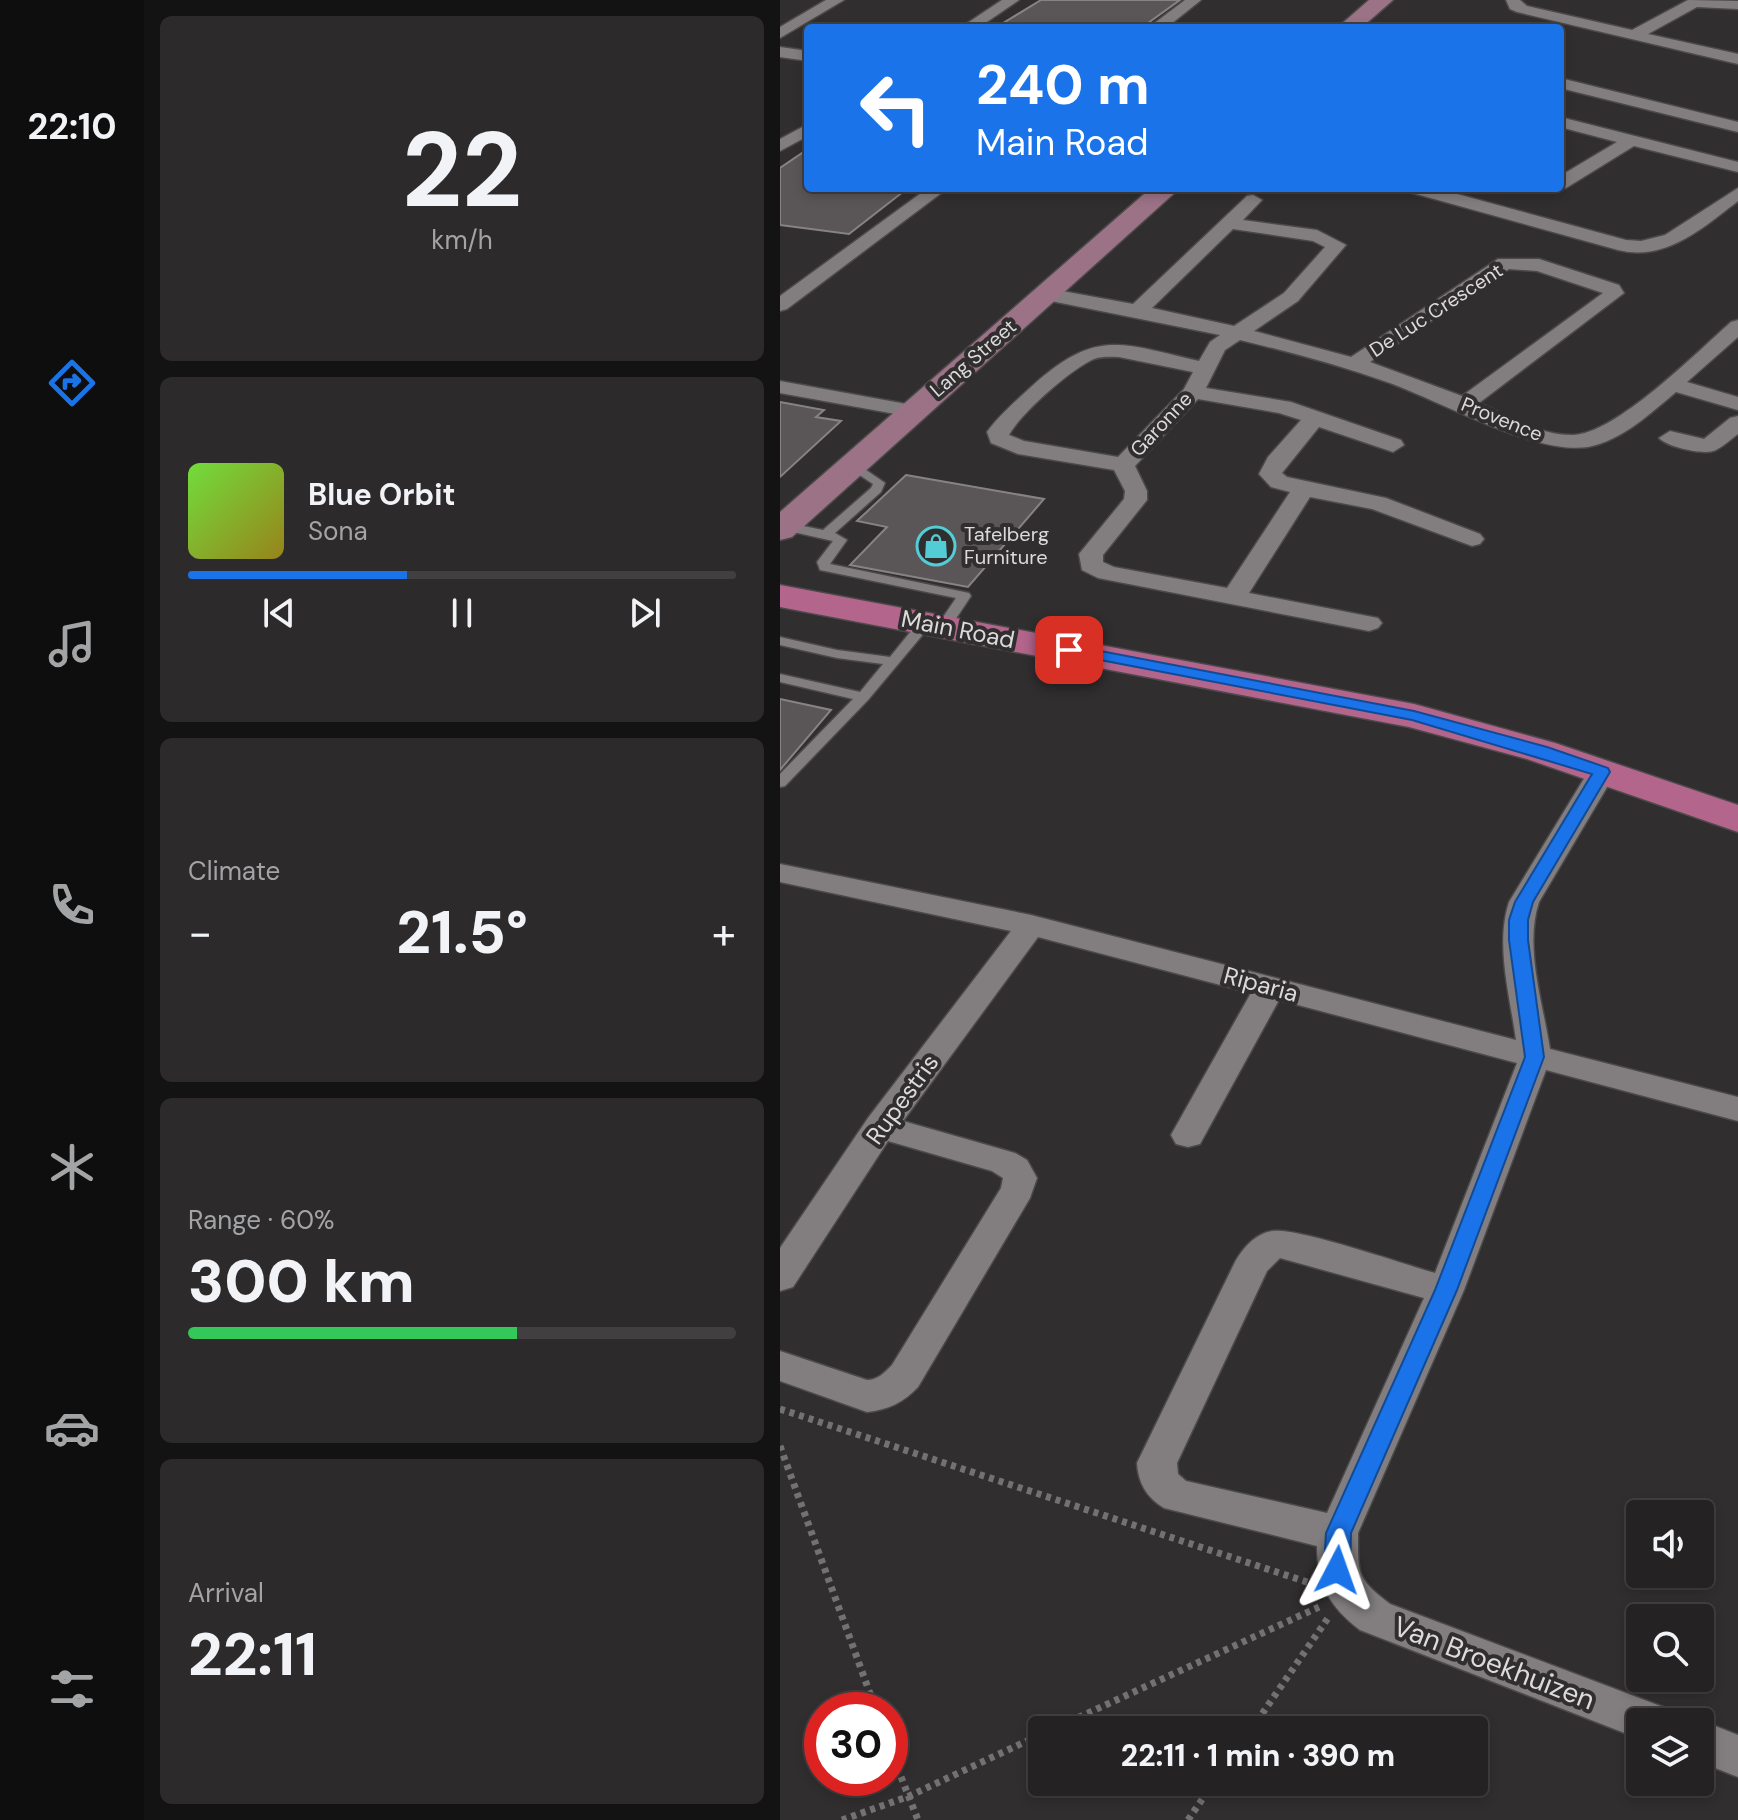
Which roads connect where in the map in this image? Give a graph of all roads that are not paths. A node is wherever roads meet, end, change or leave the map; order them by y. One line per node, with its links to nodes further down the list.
1 (837, 0): 8 (street)
2 (1012, 0): 9 (street)
3 (1194, 0): 10 (street)
4 (1382, 0): 11 (street)
5 (1513, 0): 13 (street)
6 (1738, 5): 13 (street)
7 (793, 6): 8 (street)
8 (818, 11): 12 (street)
9 (974, 24)
10 (1161, 24)
11 (1353, 24)
12 (780, 33)
13 (1634, 35): 16 (street)
14 (780, 52): 15 (street)
15 (804, 55)
16 (1738, 59)
17 (1564, 84): 19 (street)
18 (1564, 123): 21 (street)
19 (1738, 127)
20 (804, 131): 22 (street)
21 (1632, 140): 23 (street); 24 (street)
22 (780, 146)
23 (1738, 167)
24 (1564, 182)
25 (934, 192): 34 (street)
26 (1162, 192): 33 (street, Lang Street)
27 (1430, 192): 31 (street)
28 (1738, 193): 31 (street)
29 (1543, 195): 31 (street)
30 (1253, 200): 32 (street)
31 (1511, 214)
32 (1229, 223): 35 (street); 37 (street, Garonne)
33 (1046, 294): 35 (street); 45 (street, Lang Street)
34 (780, 305)
35 (1138, 310): 37 (street)
36 (1738, 326): 40 (street, Provence)
37 (1236, 332): 38 (street, Provence); 39 (street, Garonne)
38 (1354, 364): 43 (street, Provence); 43 (street, De Luc Crescent)
39 (1206, 369): 42 (street, Garonne); 51 (street)
40 (1670, 384): 43 (street, Provence); 44 (street)
41 (780, 387): 45 (street)
42 (1193, 392): 46 (street); 51 (street, Garonne)
43 (1464, 404)
44 (1738, 404)
45 (912, 411): 50 (street, Lang Street)
46 (1316, 417): 49 (street); 52 (street)
47 (1738, 423): 48 (street)
48 (1670, 438)
49 (1393, 445)
50 (853, 465): 53 (street, Lang Street); 54 (lane)
51 (1123, 465): 57 (street, Garonne)
52 (1304, 489): 55 (street); 57 (street)
53 (782, 528): 54 (lane)
54 (826, 534): 59 (lane)
55 (1472, 539)
56 (780, 596): 59 (main road, Main Road)
57 (1234, 596): 58 (street, Garonne)
58 (1369, 623)
59 (934, 624): 61 (lane); 64 (main road, Main Road)
60 (780, 641): 61 (lane)
61 (892, 661): 63 (lane)
62 (780, 678): 63 (lane)
63 (863, 697): 65 (lane)
64 (1602, 772): 66 (main road, Main Road); 70 (street)
65 (780, 783)
66 (1738, 819)
67 (780, 873): 68 (street, Riparia)
68 (1031, 925): 69 (street, Riparia); 72 (street, Rupestris)
69 (1270, 987): 70 (street, Riparia); 73 (street)
70 (1535, 1057): 71 (street, Riparia); 75 (street)
71 (1738, 1109)
72 (880, 1127): 74 (street, Rupestris); 76 (street)
73 (1188, 1135)
74 (780, 1277)
75 (1446, 1290): 77 (street); 77 (street)
76 (780, 1366)
77 (1338, 1533): 78 (street, Van Broekhuizen)
78 (1626, 1714)
79 (1714, 1747): 80 (street)
80 (1738, 1756)

